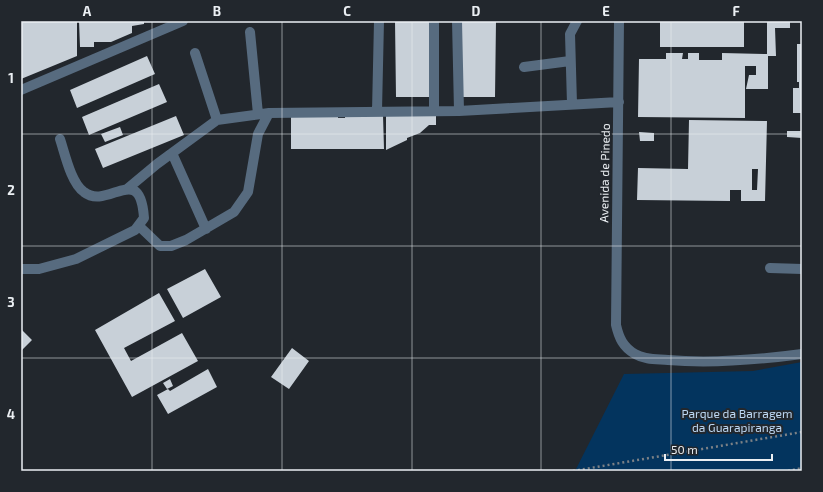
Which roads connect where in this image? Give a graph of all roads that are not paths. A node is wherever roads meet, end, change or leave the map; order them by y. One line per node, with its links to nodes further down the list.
1 (183, 21): 11 (street)
2 (380, 21): 14 (street)
3 (434, 21): 15 (street)
4 (457, 21): 16 (street)
5 (577, 21): 9 (street)
6 (619, 21): 12 (street, Avenida de Pinedo)
7 (250, 32): 18 (street)
8 (195, 52): 19 (street)
9 (570, 61): 10 (street); 13 (street)
10 (524, 68)
11 (21, 90)
12 (619, 102): 13 (street); 28 (street, Avenida de Pinedo)
13 (572, 104): 16 (street)
14 (377, 111): 15 (street); 17 (street)
15 (434, 111): 16 (street)
16 (459, 111)
17 (269, 113): 18 (street); 24 (street)
18 (258, 114): 19 (street)
19 (217, 120): 21 (street)
20 (60, 140): 22 (street)
21 (172, 153): 22 (street); 24 (street)
22 (127, 189): 23 (street)
23 (139, 226): 24 (street); 26 (street)
24 (206, 228)
25 (770, 268): 27 (street)
26 (21, 269)
27 (802, 269)
28 (802, 354)

